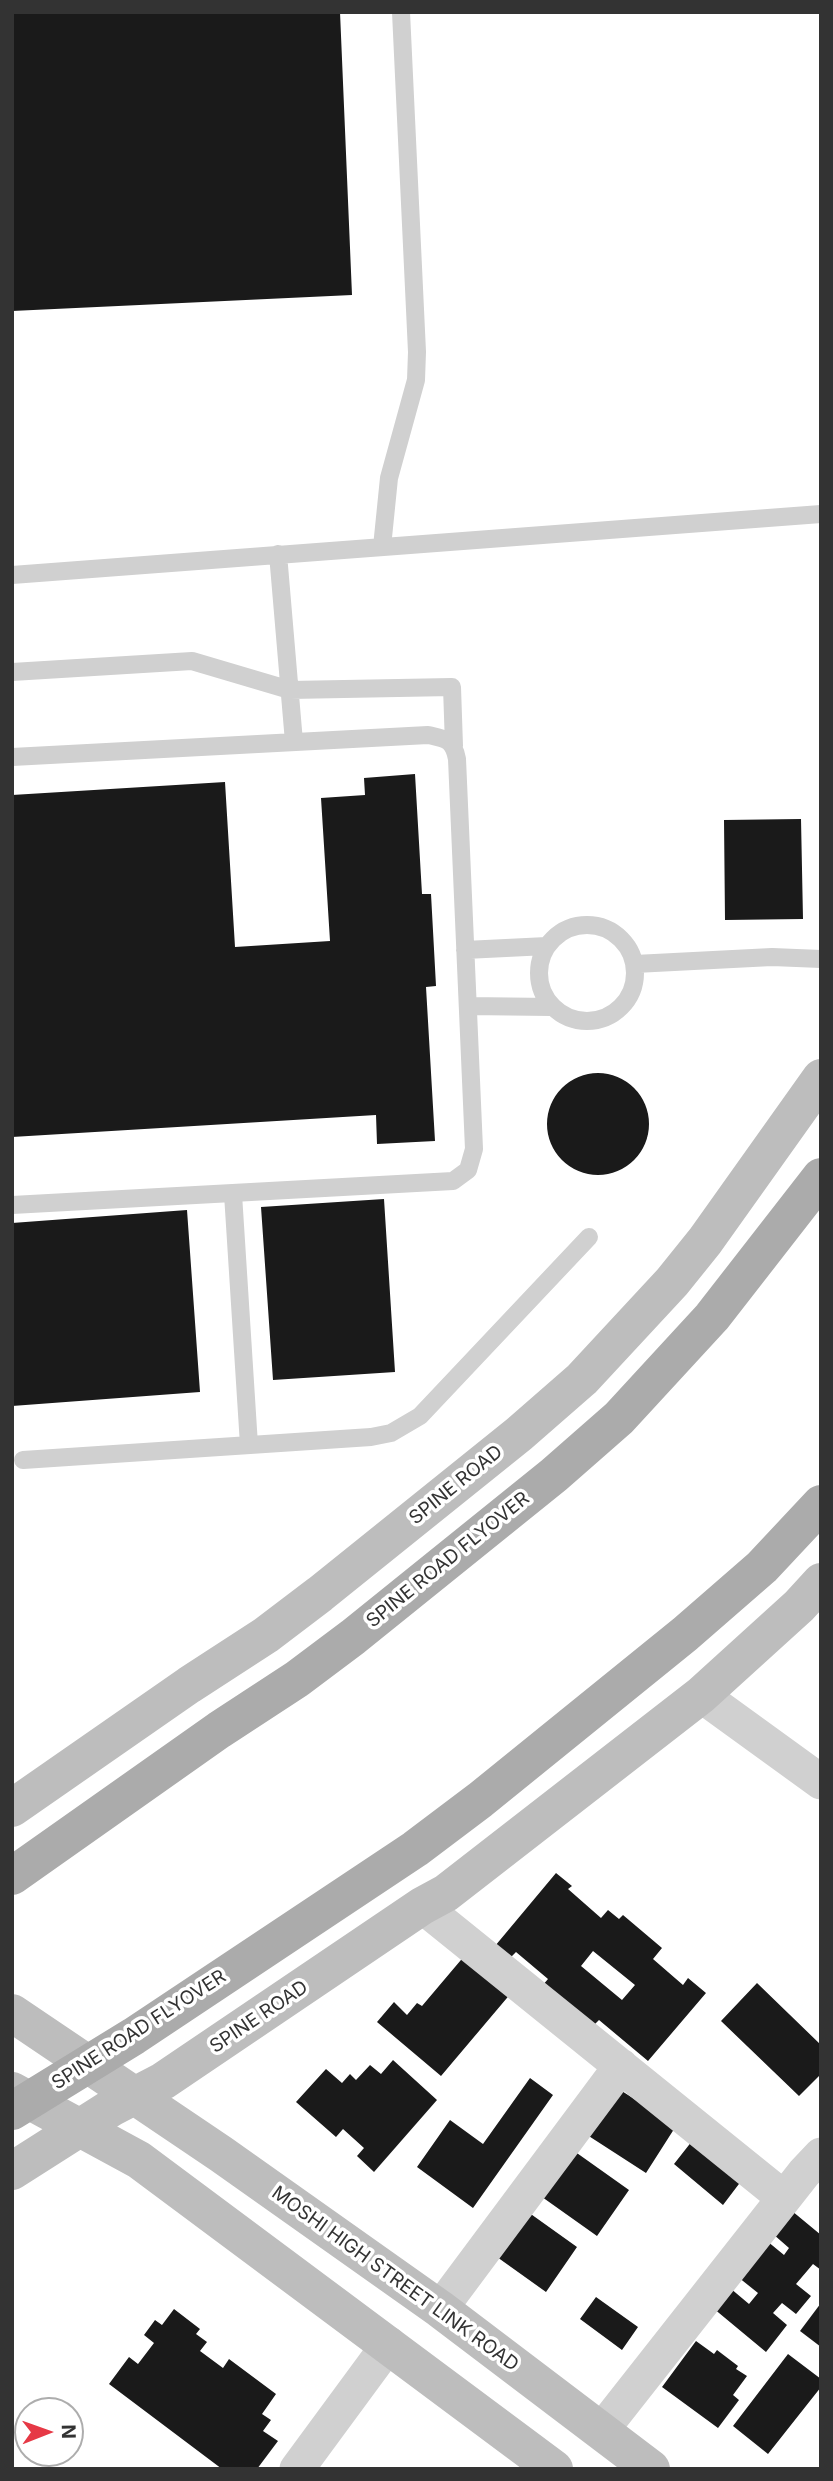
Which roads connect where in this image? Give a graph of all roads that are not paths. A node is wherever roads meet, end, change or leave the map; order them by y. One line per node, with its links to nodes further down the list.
1 (401, 12): 3 (lane)
2 (821, 514): 3 (lane)
3 (382, 547): 4 (lane)
4 (278, 554): 5 (lane); 7 (lane)
5 (12, 575)
6 (12, 672): 7 (lane)
7 (290, 690): 8 (lane); 9 (lane)
8 (294, 742): 9 (lane); 10 (lane)
9 (454, 746): 12 (lane)
10 (12, 757)
11 (547, 946): 12 (lane); 14 (lane); 16 (lane)
12 (465, 950): 15 (lane)
13 (821, 960): 14 (lane)
14 (635, 964): 16 (lane)
15 (468, 1006): 16 (lane); 19 (lane)
16 (551, 1007)
17 (821, 1078): 28 (street, SPINE ROAD)
18 (821, 1177): 29 (main road, SPINE ROAD FLYOVER)
19 (233, 1194): 20 (lane); 22 (lane)
20 (12, 1205)
21 (589, 1237): 22 (lane)
22 (249, 1445): 23 (lane)
23 (23, 1460)
24 (821, 1504): 35 (main road, SPINE ROAD FLYOVER, bridge)
25 (821, 1582): 26 (street, SPINE ROAD)
26 (701, 1695): 27 (street); 30 (street, SPINE ROAD)
27 (821, 1782)
28 (12, 1808)
29 (12, 1876)
30 (422, 1906): 32 (street); 34 (street, SPINE ROAD)
31 (12, 2013): 34 (street, MOSHI HIGH STREET LINK ROAD)
32 (621, 2066): 38 (street); 39 (street)
33 (12, 2091): 36 (street)
34 (134, 2096): 36 (street, SPINE ROAD); 39 (street, MOSHI HIGH STREET LINK ROAD)
35 (12, 2111)
36 (80, 2128): 37 (street, SPINE ROAD); 40 (street)
37 (12, 2171)
38 (808, 2178): 41 (street)
39 (440, 2309): 41 (street, MOSHI HIGH STREET LINK ROAD)
40 (389, 2344): 42 (street); 43 (street)
41 (601, 2431): 44 (street, MOSHI HIGH STREET LINK ROAD)
42 (297, 2469)
43 (554, 2469)
44 (651, 2469)

